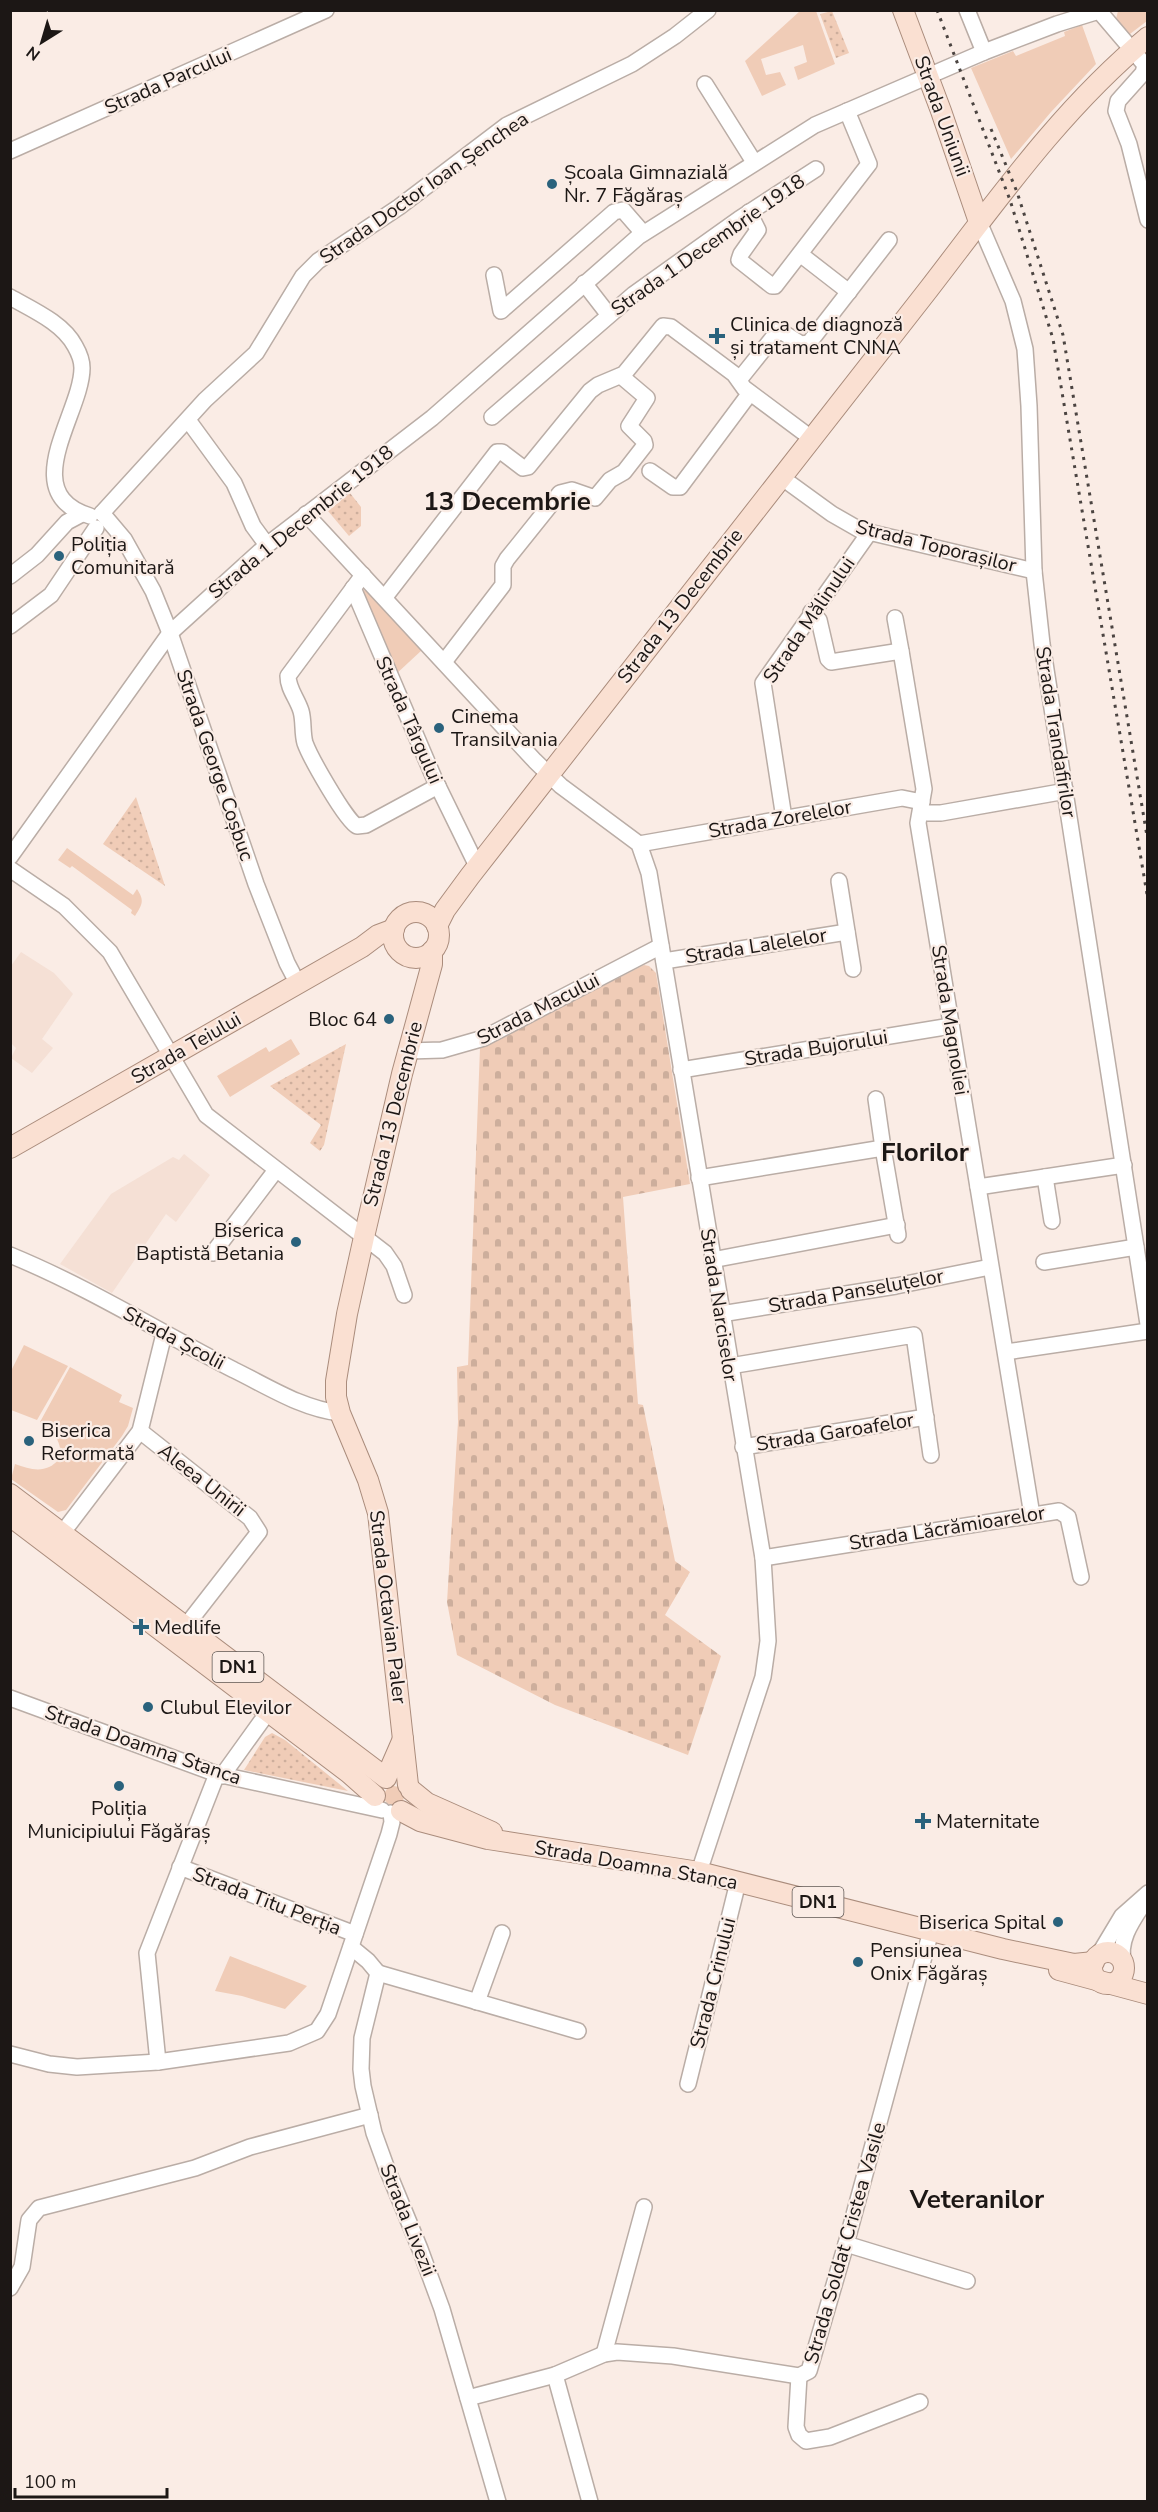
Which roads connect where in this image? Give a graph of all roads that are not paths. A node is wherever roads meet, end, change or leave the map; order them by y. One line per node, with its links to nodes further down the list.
1 (326, 10): 10 (street, Strada Parcului)
2 (708, 10): 28 (street, Strada Doctor Ioan Șenchea)
3 (903, 10): 7 (main road, Strada Uniunii)
4 (967, 10): 6 (street)
5 (1140, 44): 6 (street, Strada 1 Decembrie 1918); 14 (street); 15 (main road, Strada 13 Decembrie)
6 (984, 52): 7 (street, Strada 1 Decembrie 1918)
7 (928, 76): 9 (street, Strada 1 Decembrie 1918); 15 (main road, Strada Uniunii)
8 (705, 84): 11 (street)
9 (847, 111): 11 (street, Strada 1 Decembrie 1918); 18 (street)
10 (10, 151)
11 (754, 162): 16 (street, Strada 1 Decembrie 1918)
12 (816, 169): 13 (street, Strada 1 Decembrie 1918)
13 (749, 212): 18 (street); 23 (street, Strada 1 Decembrie 1918)
14 (1148, 220)
15 (979, 222): 29 (main road, Strada 13 Decembrie); 36 (street, Strada Trandafirilor)
16 (643, 233): 19 (street); 20 (street, Strada 1 Decembrie 1918)
17 (889, 240): 21 (street)
18 (800, 254): 21 (street)
19 (494, 275)
20 (584, 283): 23 (street); 32 (street, Strada 1 Decembrie 1918)
21 (849, 292): 25 (street)
22 (10, 297): 33 (street, Strada George Coșbuc)
23 (608, 314): 27 (street, Strada 1 Decembrie 1918)
24 (621, 376): 25 (street); 40 (street); 46 (street)
25 (739, 380): 26 (street)
26 (750, 393): 29 (street); 30 (street)
27 (492, 417)
28 (188, 420): 33 (street, Strada Doctor Ioan Șenchea); 35 (street)
29 (811, 438): 31 (main road, Strada 13 Decembrie)
30 (650, 471)
31 (781, 477): 34 (street, Strada Toporașilor); 47 (main road, Strada 13 Decembrie)
32 (306, 514): 35 (street, Strada 1 Decembrie 1918); 37 (street)
33 (96, 519): 38 (street); 43 (street, Strada Doctor Ioan Șenchea); 44 (street, Strada George Coșbuc)
34 (870, 533): 36 (street, Strada Toporașilor); 41 (street, Strada Mălinului)
35 (267, 545): 44 (street, Strada 1 Decembrie 1918)
36 (1034, 571): 49 (street, Strada Trandafirilor)
37 (363, 575): 39 (street); 40 (street)
38 (10, 576)
39 (353, 588): 48 (street, Strada Târgului); 48 (street)
40 (385, 597): 46 (street)
41 (811, 612): 45 (street); 51 (street, Strada Mălinului)
42 (895, 618): 45 (street, Strada Magnoliei)
43 (10, 626)
44 (170, 633): 53 (street, Strada 1 Decembrie 1918); 65 (street, Strada George Coșbuc)
45 (901, 651): 50 (street, Strada Magnoliei)
46 (444, 662): 47 (street)
47 (549, 775): 52 (street); 54 (main road, Strada 13 Decembrie)
48 (438, 786): 54 (street, Strada Târgului)
49 (1066, 791): 50 (street, Strada Zorelelor); 73 (street, Strada Trandafirilor)
50 (921, 806): 51 (street, Strada Zorelelor); 66 (street, Strada Magnoliei)
51 (784, 818): 52 (street, Strada Zorelelor)
52 (639, 844): 63 (street, Strada Narciselor)
53 (10, 857)
54 (477, 866): 57 (main road, Strada 13 Decembrie)
55 (10, 869): 68 (street)
56 (839, 881): 60 (street, Strada Lalelelor)
57 (453, 898): 58 (main road, Strada 13 Decembrie); 59 (main road, Strada 13 Decembrie)
58 (420, 913): 59 (main road); 61 (main road)
59 (437, 926): 62 (main road)
60 (847, 932): 63 (street, Strada Lalelelor); 64 (street, Strada Lalelelor)
61 (395, 938): 62 (main road); 65 (main road, Strada Teiului)
62 (425, 954): 67 (main road, Strada 13 Decembrie)
63 (663, 954): 67 (street, Strada Macului); 69 (street, Strada Narciselor)
64 (853, 969)
65 (298, 984): 68 (main road, Strada Teiului)
66 (951, 1026): 69 (street, Strada Bujorului); 77 (street, Strada Magnoliei)
67 (408, 1051): 79 (main road, Strada 13 Decembrie)
68 (171, 1057): 71 (main road, Strada Teiului); 74 (street)
69 (681, 1070): 76 (street, Strada Narciselor)
70 (876, 1099): 72 (street)
71 (10, 1148)
72 (883, 1148): 76 (street); 83 (street)
73 (1124, 1165): 75 (street); 80 (street, Strada Trandafirilor)
74 (276, 1170): 79 (street); 81 (street)
75 (1046, 1177): 77 (street); 78 (street)
76 (699, 1178): 83 (street, Strada Narciselor)
77 (978, 1187): 85 (street, Strada Magnoliei)
78 (1052, 1221)
79 (363, 1237): 86 (street); 93 (main road, Strada 13 Decembrie)
80 (1136, 1247): 84 (street); 88 (street, Strada Trandafirilor)
81 (213, 1253)
82 (10, 1255): 89 (street, Strada Școlii)
83 (712, 1260): 87 (street, Strada Narciselor)
84 (1044, 1262)
85 (990, 1267): 87 (street, Strada Panseluțelor); 91 (street, Strada Magnoliei)
86 (404, 1294)
87 (721, 1314): 92 (street, Strada Narciselor)
88 (1148, 1324)
89 (159, 1331): 93 (street, Strada Școlii); 95 (street, Aleea Unirii)
90 (1148, 1331): 91 (street)
91 (1006, 1352): 99 (street, Strada Magnoliei)
92 (730, 1366): 94 (street, Strada Garoafelor); 96 (street, Strada Narciselor)
93 (340, 1413): 108 (main road, Strada Octavian Paler)
94 (926, 1417): 96 (street, Strada Garoafelor); 97 (street, Strada Garoafelor)
95 (140, 1431): 101 (street, Aleea Unirii); 105 (street, Aleea Unirii)
96 (743, 1447): 102 (street, Strada Narciselor)
97 (931, 1455)
98 (10, 1494): 101 (main road, DN1)
99 (1032, 1515): 102 (street, Strada Lăcrămioarelor); 103 (street, Strada Lăcrămioarelor)
100 (10, 1516): 101 (main road, DN1)
101 (56, 1540): 104 (main road, DN1)
102 (763, 1558): 116 (street, Strada Narciselor)
103 (1081, 1577)
104 (111, 1582): 105 (main road, DN1); 107 (main road, DN1)
105 (185, 1627): 109 (main road, DN1)
106 (10, 1698): 110 (street, Strada Doamna Stanca)
107 (268, 1712): 110 (street, Strada Titu Perția); 113 (main road, DN1)
108 (404, 1736): 109 (main road); 111 (main road); 112 (main road, Strada Octavian Paler)
109 (360, 1758): 111 (main road, DN1)
110 (219, 1775): 113 (street, Strada Doamna Stanca); 115 (street, Strada Titu Perția)
111 (386, 1778): 112 (main road, DN1); 113 (main road)
112 (410, 1788): 113 (main road); 114 (main road, Strada Doamna Stanca / DN1)
113 (387, 1808): 114 (main road, Strada Doamna Stanca / DN1); 121 (street, Strada Titu Perția)
114 (513, 1843): 116 (main road, Strada Doamna Stanca / DN1)
115 (180, 1867): 121 (street, Strada Titu Perția); 132 (street, Strada Titu Perția)
116 (699, 1872): 117 (main road, Strada Doamna Stanca / DN1)
117 (738, 1882): 119 (main road, Strada Doamna Stanca / DN1); 133 (street, Strada Crinului)
118 (1148, 1895): 123 (street); 124 (street)
119 (931, 1931): 122 (main road, Strada Doamna Stanca / DN1); 136 (street, Strada Soldat Cristea Vasile)
120 (502, 1933): 129 (street)
121 (353, 1941): 125 (street); 132 (street, Strada Titu Perția)
122 (1003, 1949): 123 (main road, Strada Doamna Stanca / DN1); 127 (main road, Strada Doamna Stanca / DN1)
123 (1096, 1959): 124 (main road, DN1); 127 (main road)
124 (1124, 1966): 126 (main road, DN1); 127 (main road)
125 (378, 1973): 129 (street); 134 (street, Strada Livezii)
126 (1148, 1981)
127 (1105, 1984): 128 (main road, Strada Doamna Stanca / DN1)
128 (1148, 1994)
129 (477, 2002): 130 (street)
130 (578, 2031)
131 (10, 2055): 132 (street, Strada Titu Perția)
132 (158, 2062)
133 (688, 2084)
134 (370, 2115): 138 (street); 142 (street, Strada Livezii)
135 (644, 2206): 139 (street)
136 (846, 2244): 137 (street); 141 (street, Strada Soldat Cristea Vasile)
137 (967, 2281)
138 (10, 2288)
139 (604, 2354): 140 (street, Strada Soldat Cristea Vasile); 141 (street, Strada Soldat Cristea Vasile)
140 (555, 2375): 142 (street, Strada Soldat Cristea Vasile); 145 (street)
141 (799, 2376): 143 (street)
142 (468, 2398): 144 (street, Strada Livezii)
143 (920, 2402)
144 (498, 2502)
145 (590, 2502)

